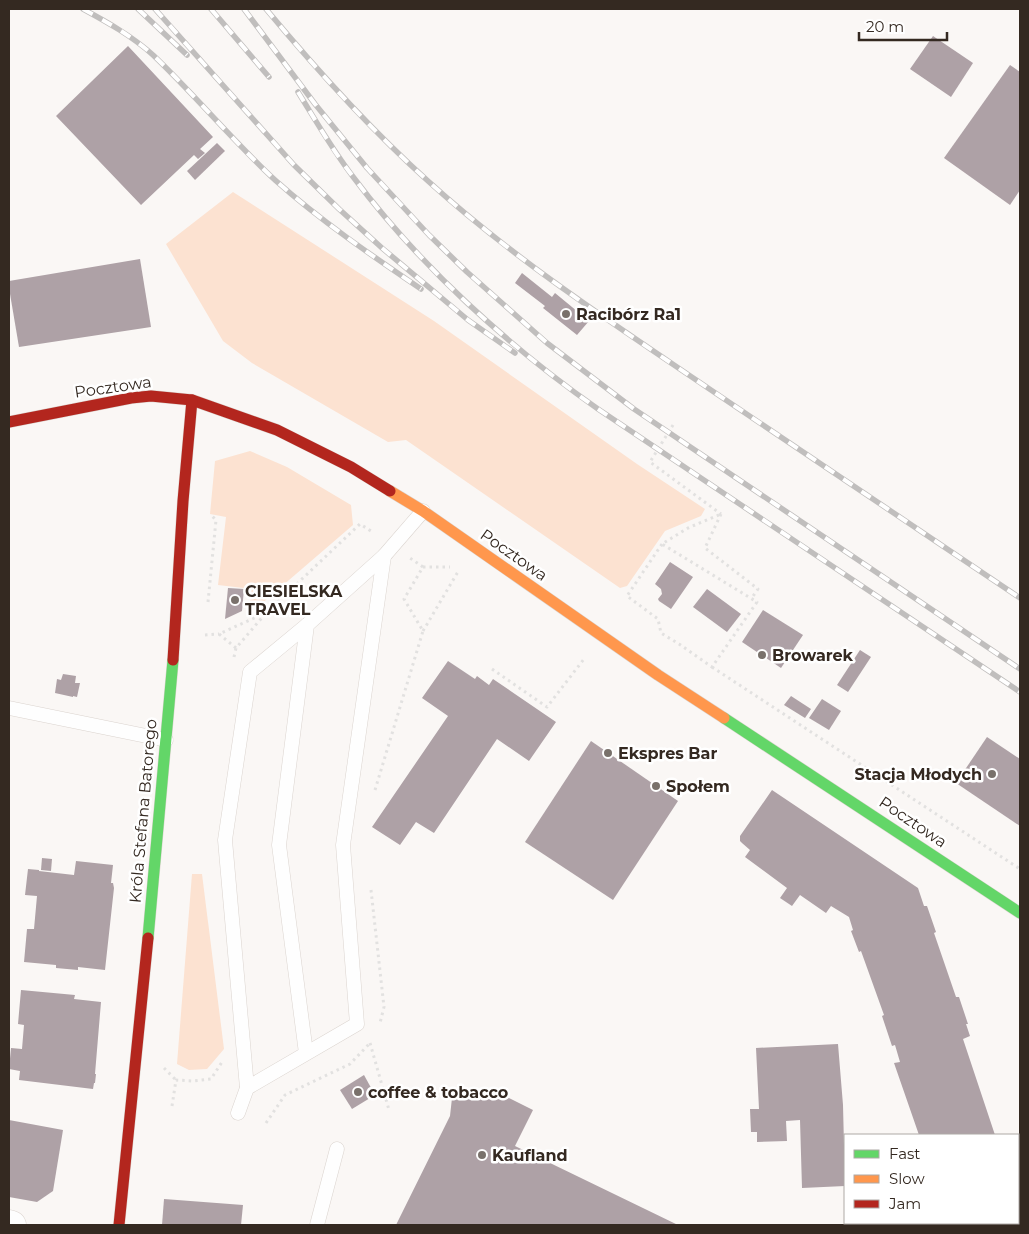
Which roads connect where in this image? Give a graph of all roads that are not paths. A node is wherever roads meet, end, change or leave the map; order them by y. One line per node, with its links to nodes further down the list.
1 (192, 400): 2 (main road, Pocztowa); 3 (main road, Pocztowa); 7 (main road, Króla Stefana Batorego)
2 (9, 422)
3 (423, 511): 4 (lane); 8 (main road, Pocztowa)
4 (384, 556): 5 (lane); 9 (lane)
5 (307, 625): 9 (lane); 10 (lane)
6 (9, 708): 7 (lane)
7 (166, 740): 13 (main road, Króla Stefana Batorego)
8 (1017, 918)
9 (306, 1054): 10 (lane)
10 (247, 1088): 11 (lane)
11 (238, 1113)
12 (337, 1149): 14 (lane)
13 (119, 1225)
14 (318, 1225)

